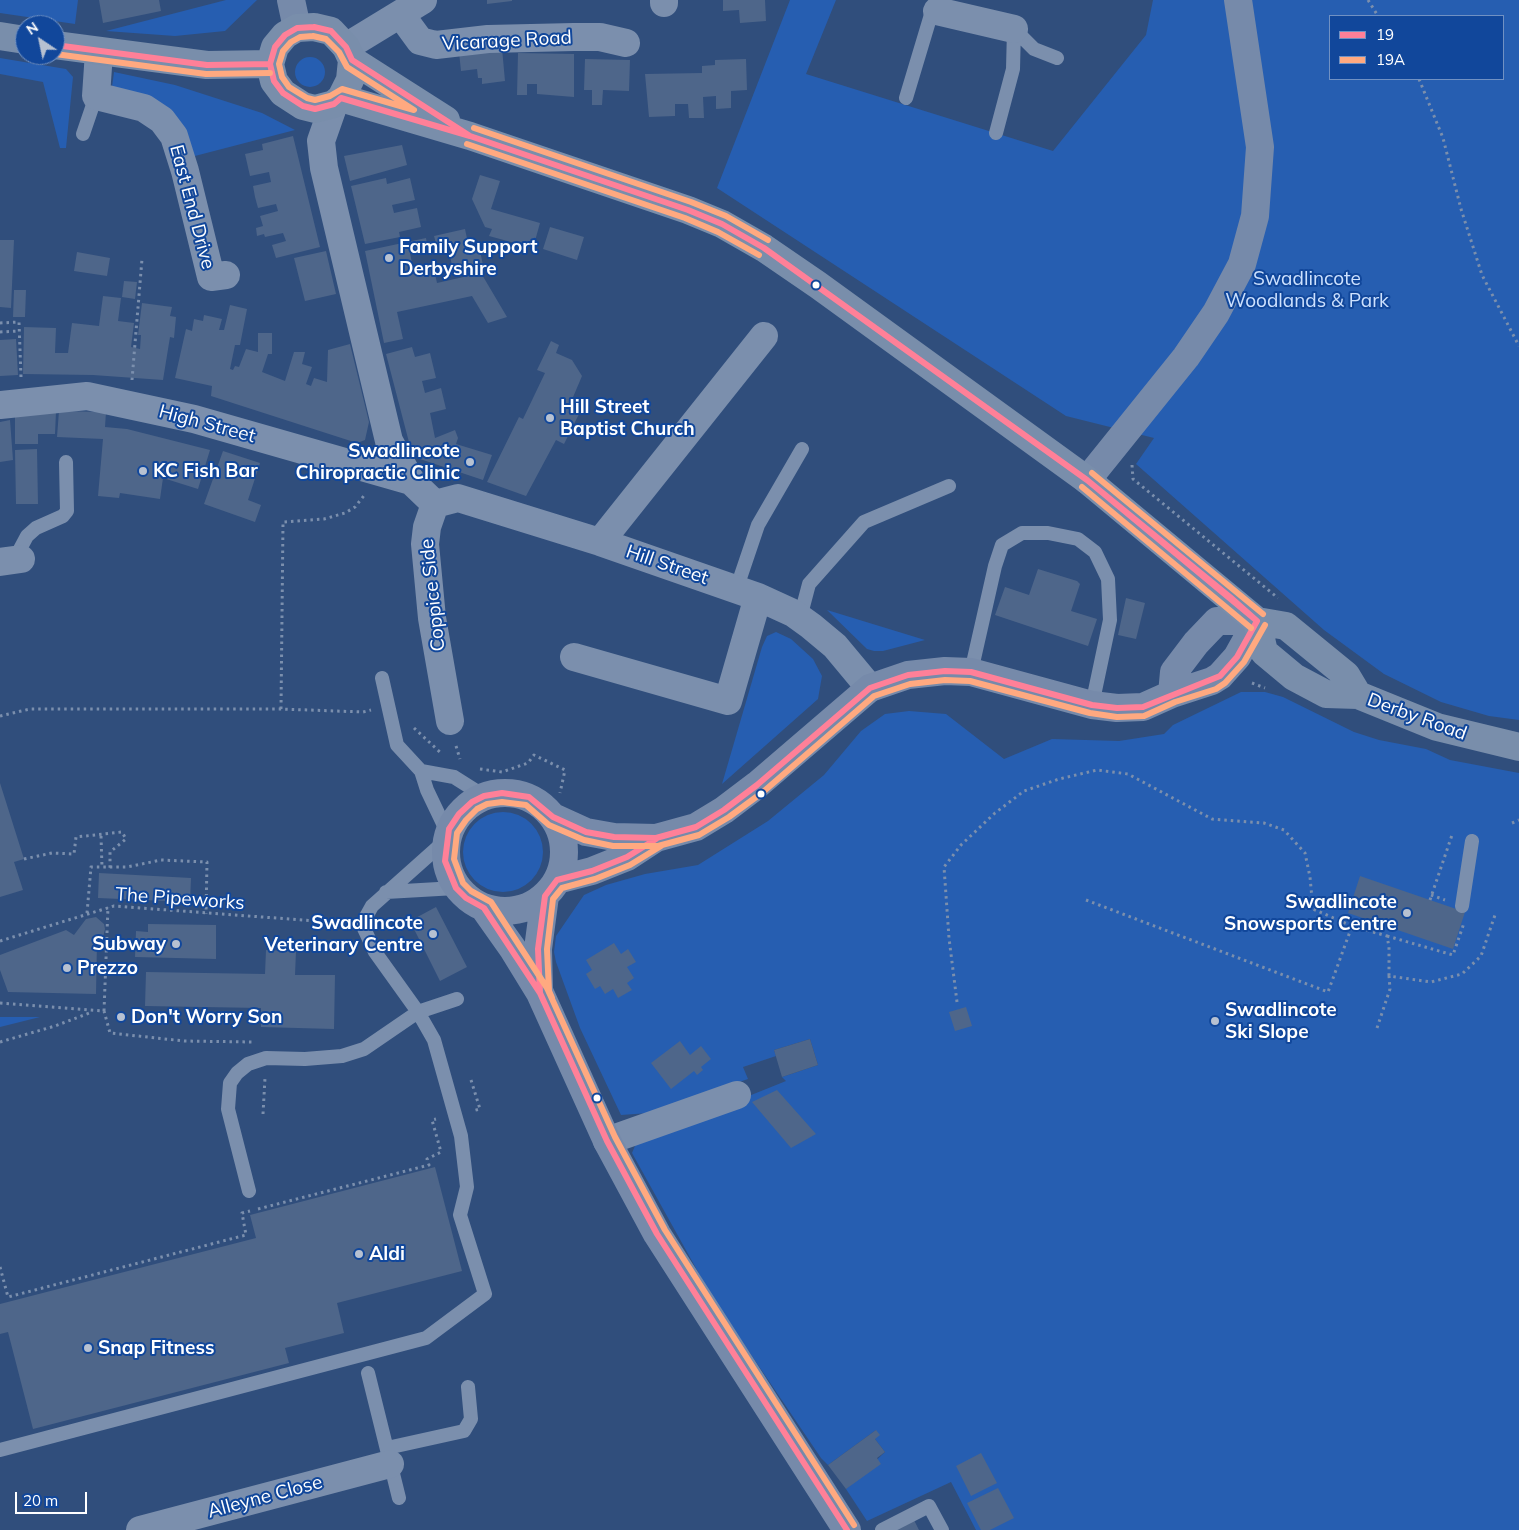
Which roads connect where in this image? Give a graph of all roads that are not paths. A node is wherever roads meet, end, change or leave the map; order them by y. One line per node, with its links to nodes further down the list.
1 (291, 0): 5 (street)
2 (1238, 0): 26 (street)
3 (412, 7): 9 (street, Vicarage Road); 12 (street, Vicarage Road)
4 (952, 9): 6 (street); 16 (lane)
5 (297, 28): 12 (main road); 14 (main road)
6 (1014, 29): 13 (lane); 18 (lane)
7 (0, 36): 8 (main road)
8 (15, 38)
9 (626, 43)
10 (65, 47): 11 (main road)
11 (99, 52): 14 (main road); 15 (street)
12 (349, 54): 17 (main road); 20 (main road, Derby Road)
13 (1057, 58)
14 (270, 64): 17 (main road)
15 (96, 96): 19 (lane); 21 (street, East End Drive)
16 (906, 98)
17 (337, 101): 20 (main road, Derby Road); 27 (street)
18 (996, 133)
19 (83, 134)
20 (470, 136): 26 (main road, Derby Road)
21 (226, 276)
22 (764, 336): 30 (street)
23 (12, 403): 27 (street, High Street)
24 (802, 448): 32 (lane)
25 (66, 462): 31 (lane)
26 (1086, 480): 34 (main road, Derby Road)
27 (411, 481): 29 (street)
28 (949, 486): 33 (lane)
29 (435, 504): 30 (street, Hill Street); 41 (street, Coppice Side)
30 (600, 542): 32 (street, Hill Street)
31 (10, 560)
32 (747, 593): 33 (street, Hill Street); 35 (street)
33 (800, 618): 38 (street, Hill Street)
34 (1257, 621): 39 (street); 39 (street); 42 (main road, Derby Road)
35 (574, 657)
36 (971, 672): 38 (street); 40 (street); 40 (lane)
37 (382, 678): 43 (lane)
38 (870, 688): 47 (street)
39 (1172, 694): 40 (street)
40 (1092, 705)
41 (450, 721)
42 (1519, 747)
43 (421, 771): 44 (lane); 46 (lane)
44 (484, 796): 45 (street); 46 (street)
45 (558, 808): 47 (street); 50 (street)
46 (447, 837): 49 (street); 51 (lane)
47 (656, 838): 50 (street)
48 (1472, 841): 52 (lane)
49 (456, 888): 51 (lane); 53 (street)
50 (551, 888): 53 (street); 54 (street)
51 (386, 892): 56 (lane)
52 (1462, 906)
53 (484, 908): 54 (street)
54 (540, 993): 58 (street)
55 (457, 999): 56 (lane)
56 (418, 1012): 59 (lane); 62 (lane)
57 (737, 1095): 58 (street)
58 (607, 1141): 66 (street)
59 (249, 1191)
60 (368, 1373): 63 (lane)
61 (468, 1387): 63 (lane)
62 (0, 1450)
63 (389, 1456): 64 (lane); 65 (street, Alleyne Close)
64 (399, 1498)
65 (140, 1530)
66 (847, 1530)
67 (882, 1530): 68 (lane)
68 (942, 1530)

